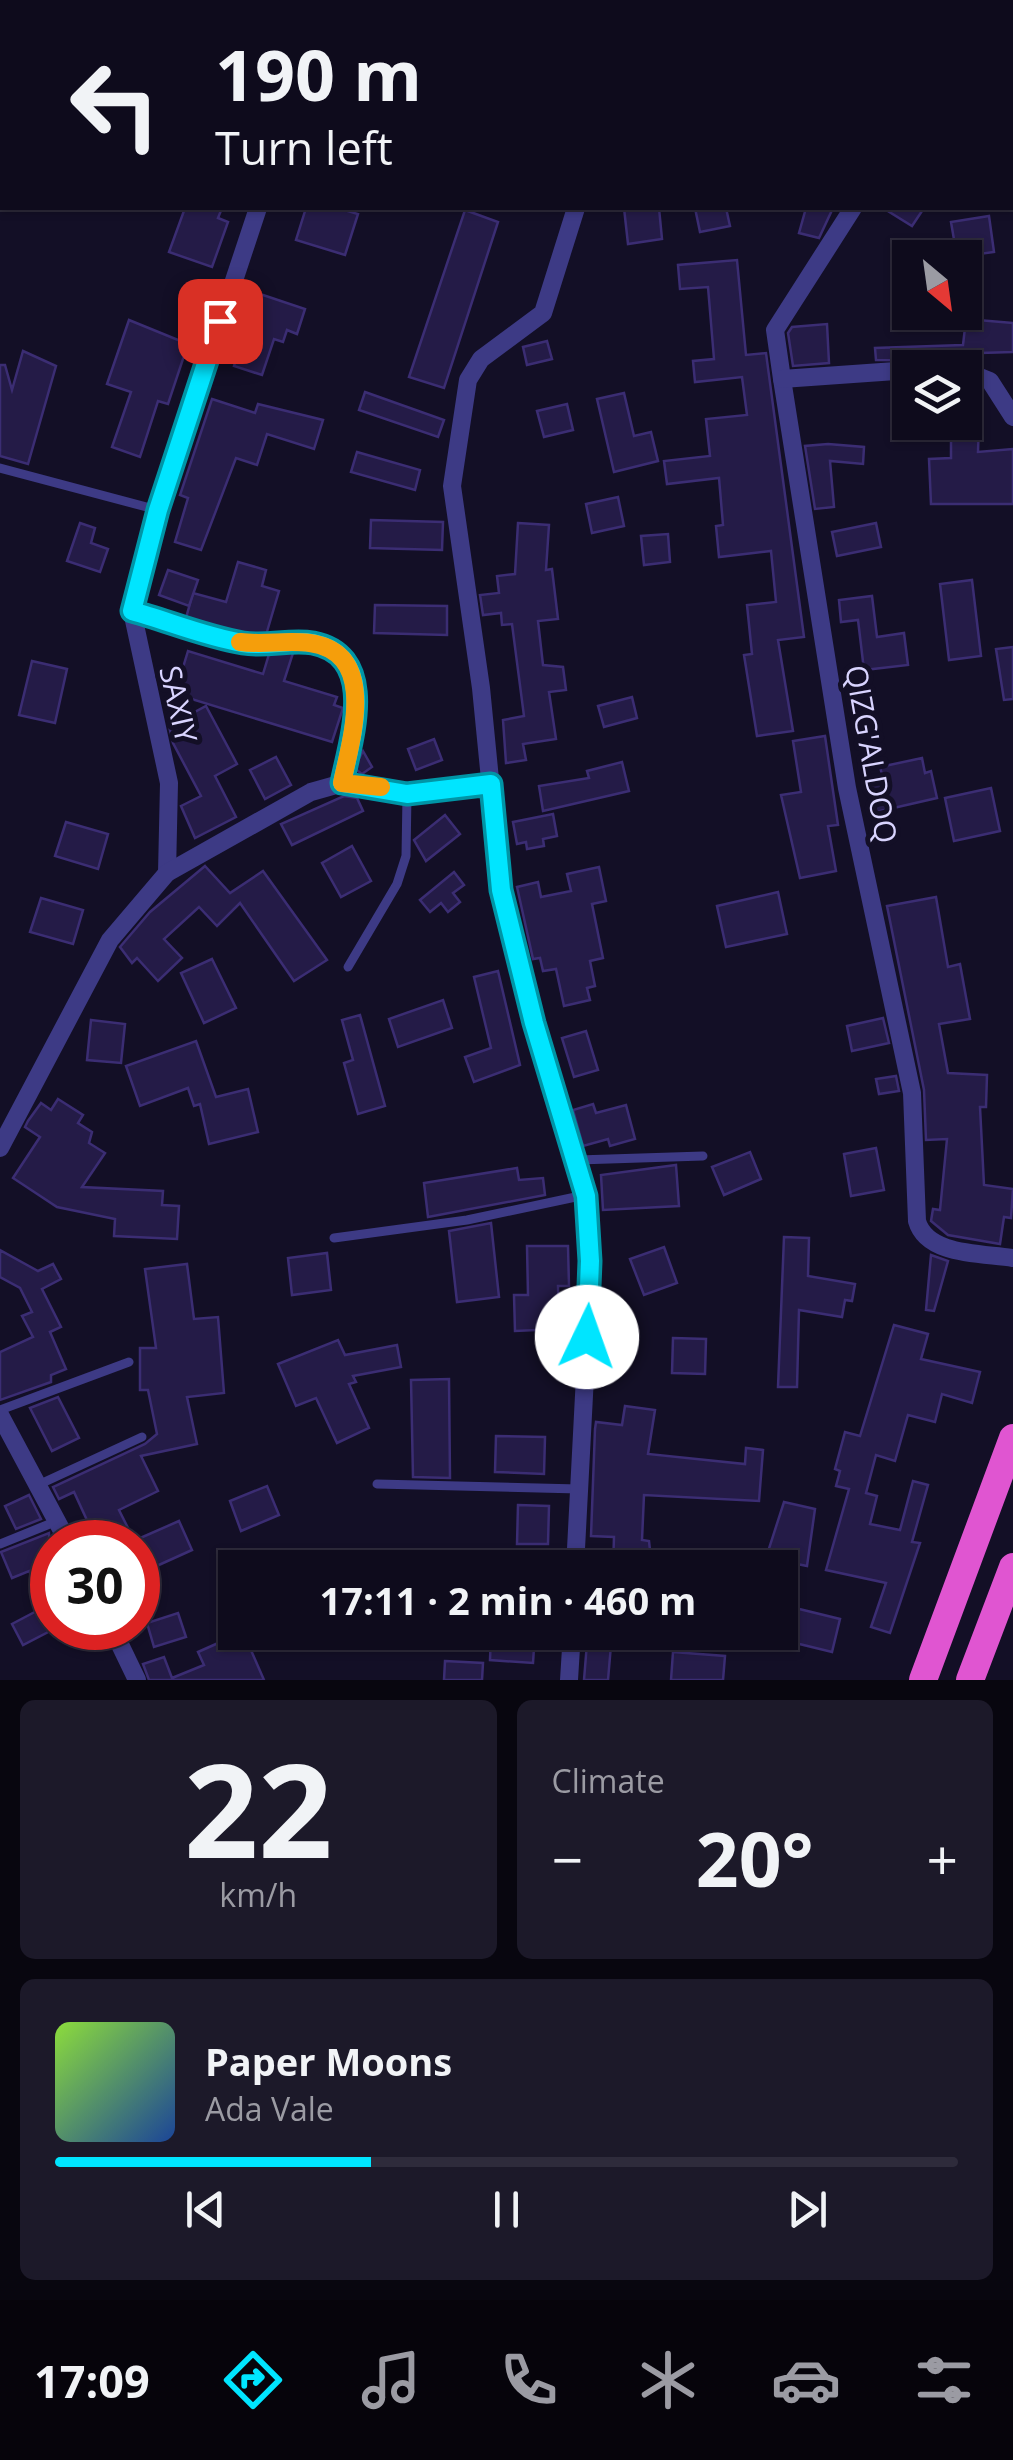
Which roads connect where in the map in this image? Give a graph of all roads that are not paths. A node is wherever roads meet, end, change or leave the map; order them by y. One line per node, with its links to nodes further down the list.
1 (257, 210): 9 (street, SAXIY)
2 (575, 210): 12 (street)
3 (852, 210): 6 (street, QIZG'ALDOQ)
4 (892, 371): 6 (street)
5 (982, 378): 7 (street)
6 (782, 379): 21 (street, QIZG'ALDOQ)
7 (1013, 417)
8 (0, 468): 9 (lane)
9 (158, 510): 10 (street, SAXIY)
10 (132, 611): 11 (lane); 14 (street, SAXIY)
11 (342, 783): 13 (street); 14 (street)
12 (491, 784): 13 (street); 18 (street)
13 (407, 794): 15 (lane)
14 (167, 873): 16 (street)
15 (348, 967)
16 (0, 1148)
17 (703, 1156): 18 (lane)
18 (578, 1160): 19 (street)
19 (586, 1196): 20 (lane); 28 (street)
20 (334, 1238)
21 (1013, 1258)
22 (129, 1362): 23 (lane)
23 (0, 1412): 27 (street)
24 (142, 1437): 27 (lane)
25 (1013, 1438): 38 (highway)
26 (377, 1484): 28 (lane)
27 (38, 1485): 29 (street)
28 (579, 1489): 32 (street)
29 (56, 1520)
30 (30, 1532): 31 (lane)
31 (0, 1544)
32 (576, 1550)
33 (1013, 1567): 39 (highway)
34 (123, 1650): 36 (street)
35 (571, 1650): 37 (street)
36 (137, 1680)
37 (569, 1680)
38 (923, 1680)
39 (970, 1680)

